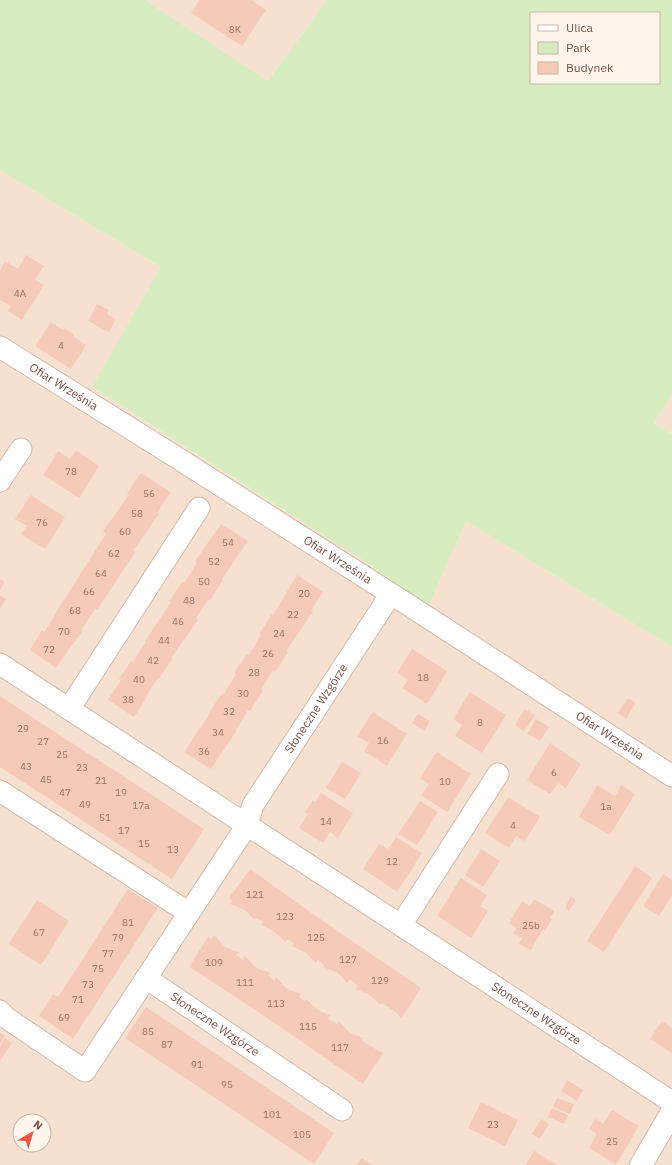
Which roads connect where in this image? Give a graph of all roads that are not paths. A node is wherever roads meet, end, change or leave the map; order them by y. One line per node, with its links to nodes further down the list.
1 (0, 347): 5 (street, Ofiar Września)
2 (21, 449): 3 (street)
3 (0, 481)
4 (199, 508): 7 (street)
5 (391, 594): 9 (street, Ofiar Września); 11 (street, Słoneczne Wzgórze)
6 (0, 664): 7 (street, Słoneczne Wzgórze)
7 (69, 709): 11 (street, Słoneczne Wzgórze)
8 (498, 774): 13 (street)
9 (672, 776)
10 (0, 791): 12 (street)
11 (247, 825): 12 (street, Słoneczne Wzgórze); 13 (street, Słoneczne Wzgórze)
12 (189, 914): 14 (street, Słoneczne Wzgórze)
13 (401, 925): 16 (street, Słoneczne Wzgórze)
14 (146, 978): 15 (street, Słoneczne Wzgórze); 17 (street, Słoneczne Wzgórze)
15 (0, 1011)
16 (672, 1102)
17 (342, 1110)
18 (669, 1124): 19 (street)
19 (641, 1165)

